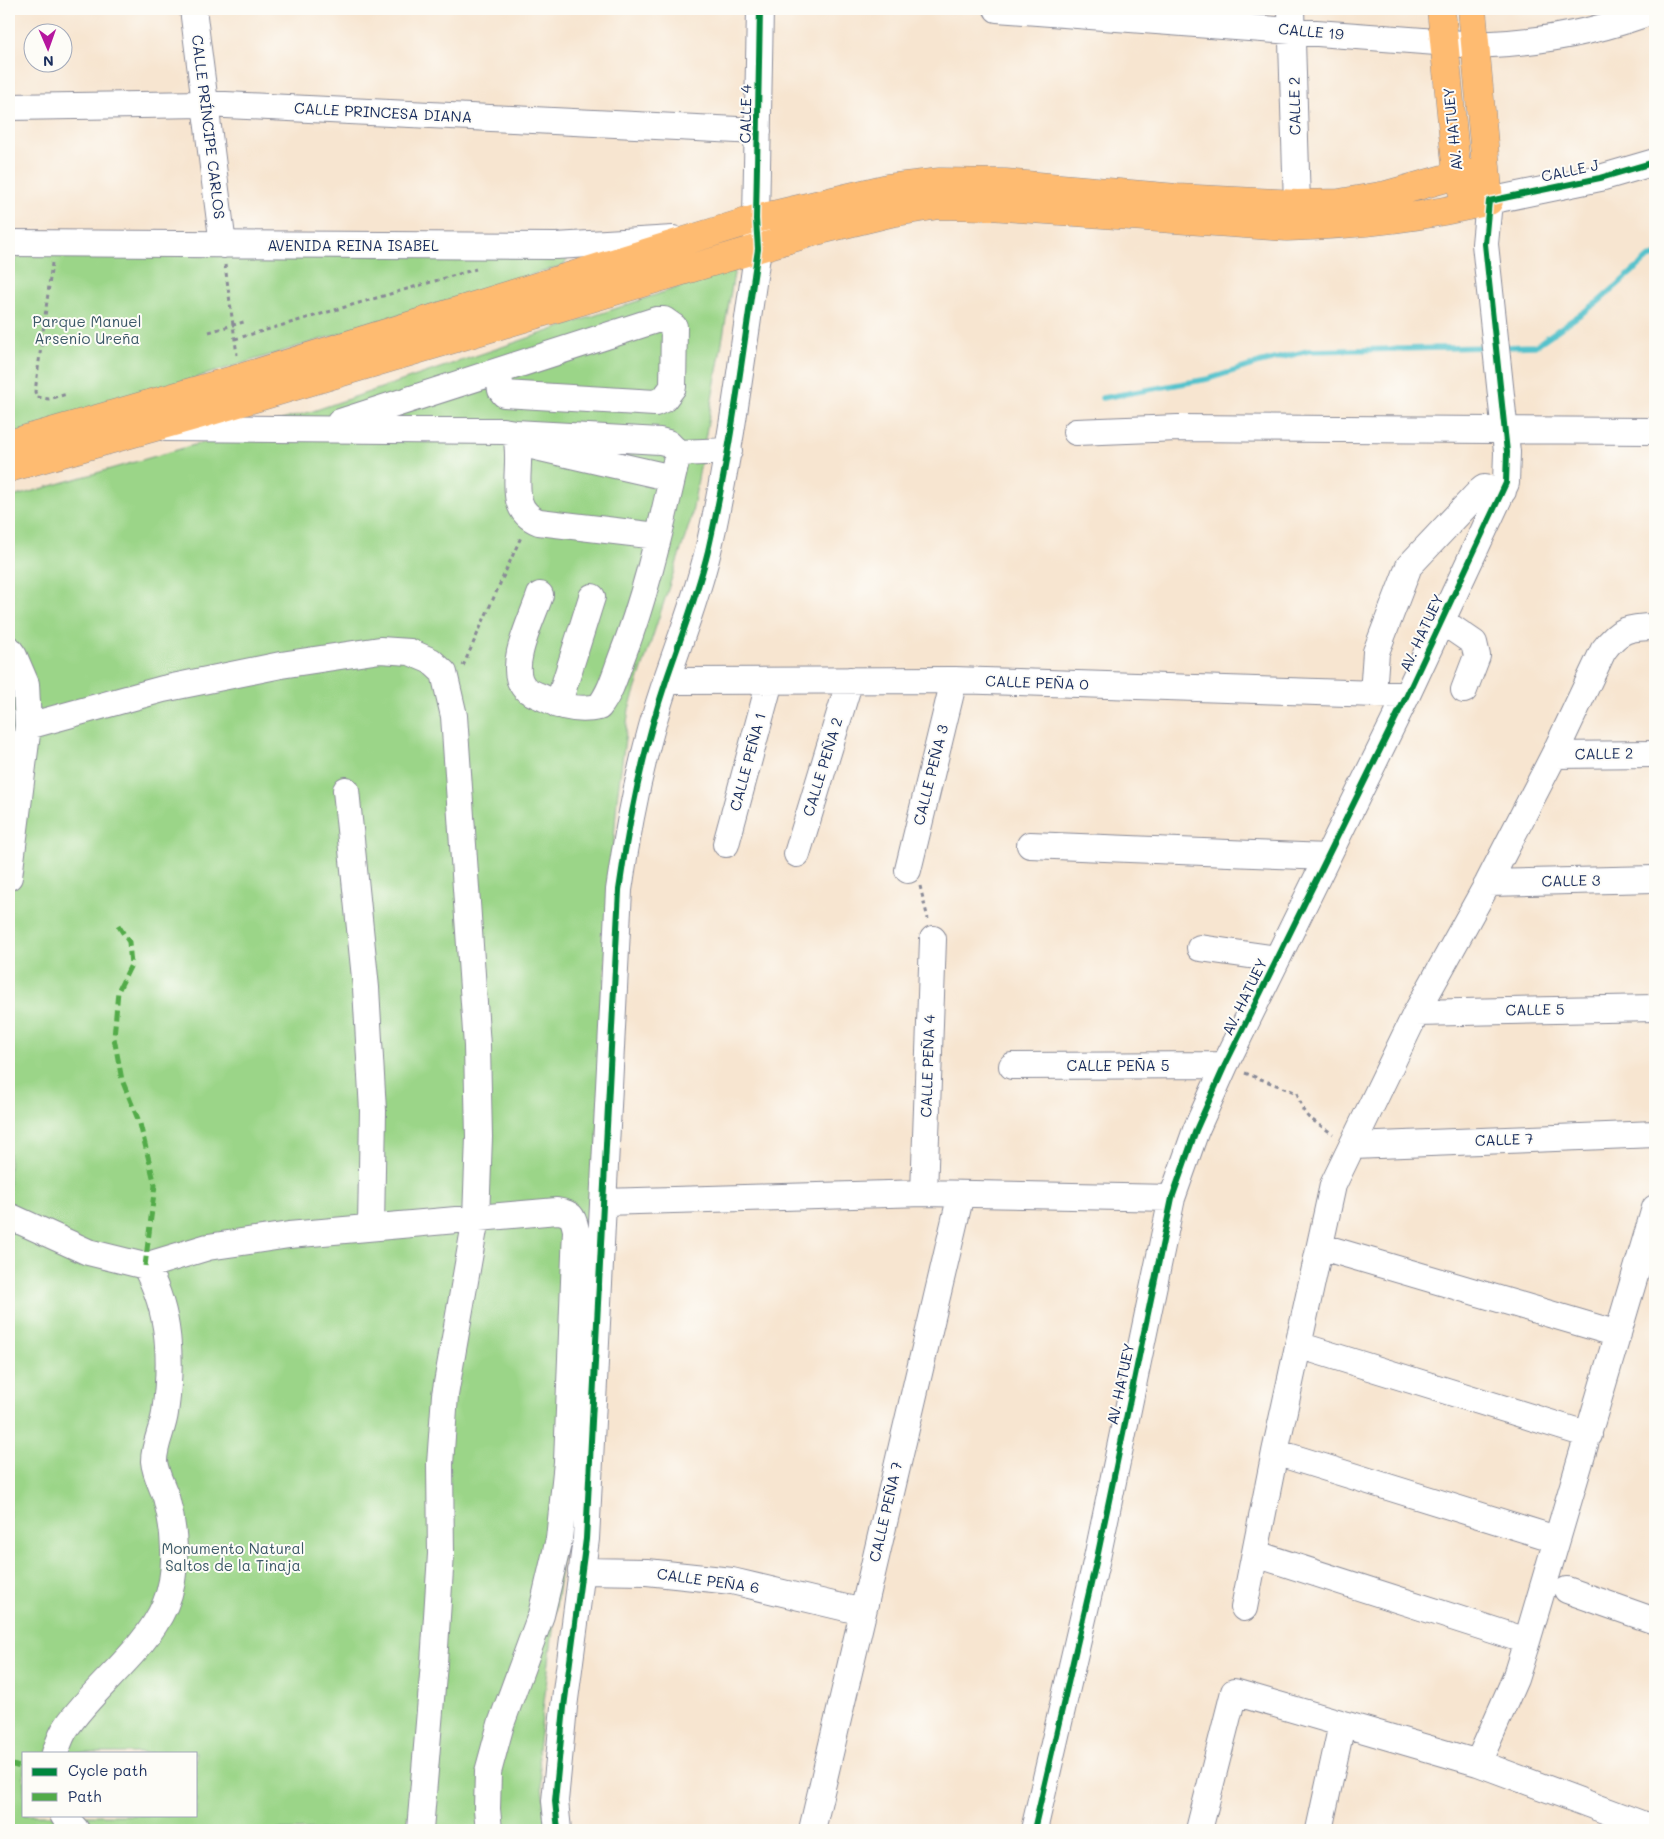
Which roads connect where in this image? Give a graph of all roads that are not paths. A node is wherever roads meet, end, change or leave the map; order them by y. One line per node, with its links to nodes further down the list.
1 (193, 9): 11 (street, CALLE PRÍNCIPE CARLOS)
2 (760, 9): 13 (street, CALLE 4)
3 (997, 9): 8 (street, CALLE 19)
4 (1441, 9): 9 (main road, AV. HATUEY)
5 (1472, 9): 10 (main road, AV. HATUEY)
6 (1655, 10): 7 (street, CALLE 19)
7 (1617, 16): 10 (street, CALLE 19)
8 (1292, 20): 9 (street, CALLE 19); 17 (street, CALLE 2)
9 (1445, 44): 10 (street, CALLE 19); 16 (main road, AV. HATUEY)
10 (1476, 45): 15 (main road, AV. HATUEY)
11 (205, 104): 12 (street, CALLE PRINCESA DIANA); 13 (street, CALLE PRINCESA DIANA); 22 (street, CALLE PRÍNCIPE CARLOS)
12 (9, 107)
13 (758, 131): 19 (street, CALLE 4)
14 (1655, 162): 18 (street, CALLE J)
15 (1486, 172): 16 (main road); 18 (main road, AV. HATUEY)
16 (1458, 175): 17 (main road); 18 (main road, AV. HATUEY)
17 (1297, 204): 19 (main road)
18 (1478, 204): 23 (main road); 27 (street, AV. HATUEY)
19 (756, 220): 20 (main road); 23 (street, CALLE 4)
20 (697, 237): 22 (street, AVENIDA REINA ISABEL); 31 (main road)
21 (9, 243): 22 (street, AVENIDA REINA ISABEL)
22 (223, 245)
23 (758, 249): 25 (main road); 32 (street, CALLE 4)
24 (498, 371): 24 (street); 26 (street)
25 (148, 429): 26 (street); 34 (main road)
26 (320, 429): 30 (street)
27 (1504, 431): 28 (street); 29 (street); 36 (street, AV. HATUEY)
28 (1655, 431)
29 (1076, 432)
30 (517, 438): 33 (street); 35 (street); 37 (street)
31 (9, 444)
32 (729, 451): 33 (street); 45 (street, CALLE 4)
33 (678, 453): 35 (street)
34 (9, 468)
35 (672, 478): 37 (street)
36 (1503, 491): 40 (street, AV. HATUEY); 48 (street)
37 (658, 536): 50 (street)
38 (540, 594): 50 (street)
39 (592, 597): 50 (street)
40 (1442, 621): 47 (street); 49 (street, AV. HATUEY)
41 (1647, 627): 53 (street)
42 (9, 649): 51 (street)
43 (850, 680): 44 (street, CALLE PEÑA 0); 46 (street, CALLE PEÑA 0); 57 (street, CALLE PEÑA 2)
44 (954, 680): 48 (street, CALLE PEÑA 0); 59 (street, CALLE PEÑA 3)
45 (666, 681): 46 (street, CALLE PEÑA 0); 75 (street, CALLE 4)
46 (770, 681): 55 (street, CALLE PEÑA 1)
47 (1464, 690)
48 (1373, 694): 49 (street, CALLE PEÑA 0)
49 (1407, 695): 58 (street, AV. HATUEY)
50 (558, 705)
51 (28, 726): 60 (street); 78 (street)
52 (1655, 754): 53 (street, CALLE 2)
53 (1554, 755): 62 (street)
54 (346, 790): 79 (street)
55 (726, 844)
56 (1030, 846): 58 (street)
57 (797, 854)
58 (1328, 857): 65 (street, AV. HATUEY)
59 (908, 870)
60 (9, 877)
61 (1655, 879): 62 (street, CALLE 3)
62 (1488, 883): 67 (street)
63 (933, 939): 72 (street, CALLE PEÑA 4)
64 (1200, 948): 65 (street)
65 (1277, 959): 69 (street, AV. HATUEY)
66 (1655, 1008): 67 (street, CALLE 5)
67 (1416, 1013): 71 (street)
68 (1012, 1066): 69 (street, CALLE PEÑA 5)
69 (1225, 1066): 74 (street, AV. HATUEY)
70 (1655, 1134): 71 (street, CALLE 7)
71 (1353, 1146): 80 (street)
72 (924, 1193): 73 (street); 75 (street)
73 (961, 1194): 74 (street); 91 (street, CALLE PEÑA 7)
74 (1172, 1198): 106 (street, AV. HATUEY)
75 (602, 1202): 88 (street, CALLE 4)
76 (1655, 1208): 82 (street)
77 (9, 1216): 81 (street)
78 (476, 1218): 79 (street); 102 (street); 103 (street)
79 (371, 1227): 81 (street)
80 (1322, 1247): 82 (street); 83 (street)
81 (145, 1266): 95 (street)
82 (1618, 1334): 84 (street)
83 (1298, 1345): 84 (street); 85 (street)
84 (1589, 1434): 86 (street)
85 (1275, 1452): 86 (street); 87 (street)
86 (1556, 1539): 93 (street)
87 (1256, 1554): 90 (street); 93 (street)
88 (582, 1571): 91 (street, CALLE PEÑA 6); 104 (street, CALLE 4)
89 (1567, 1590): 92 (street)
90 (1244, 1608)
91 (863, 1612): 105 (street, CALLE PEÑA 7)
92 (1655, 1620)
93 (1527, 1641): 96 (street)
94 (1342, 1724): 96 (street); 107 (street); 108 (street)
95 (55, 1752)
96 (1478, 1764): 99 (street)
97 (53, 1816): 100 (street)
98 (64, 1816): 101 (street)
99 (1655, 1828)
100 (57, 1830)
101 (76, 1830)
102 (420, 1830)
103 (489, 1830)
104 (558, 1830)
105 (812, 1830)
106 (1034, 1830)
107 (1199, 1830)
108 (1319, 1830)

